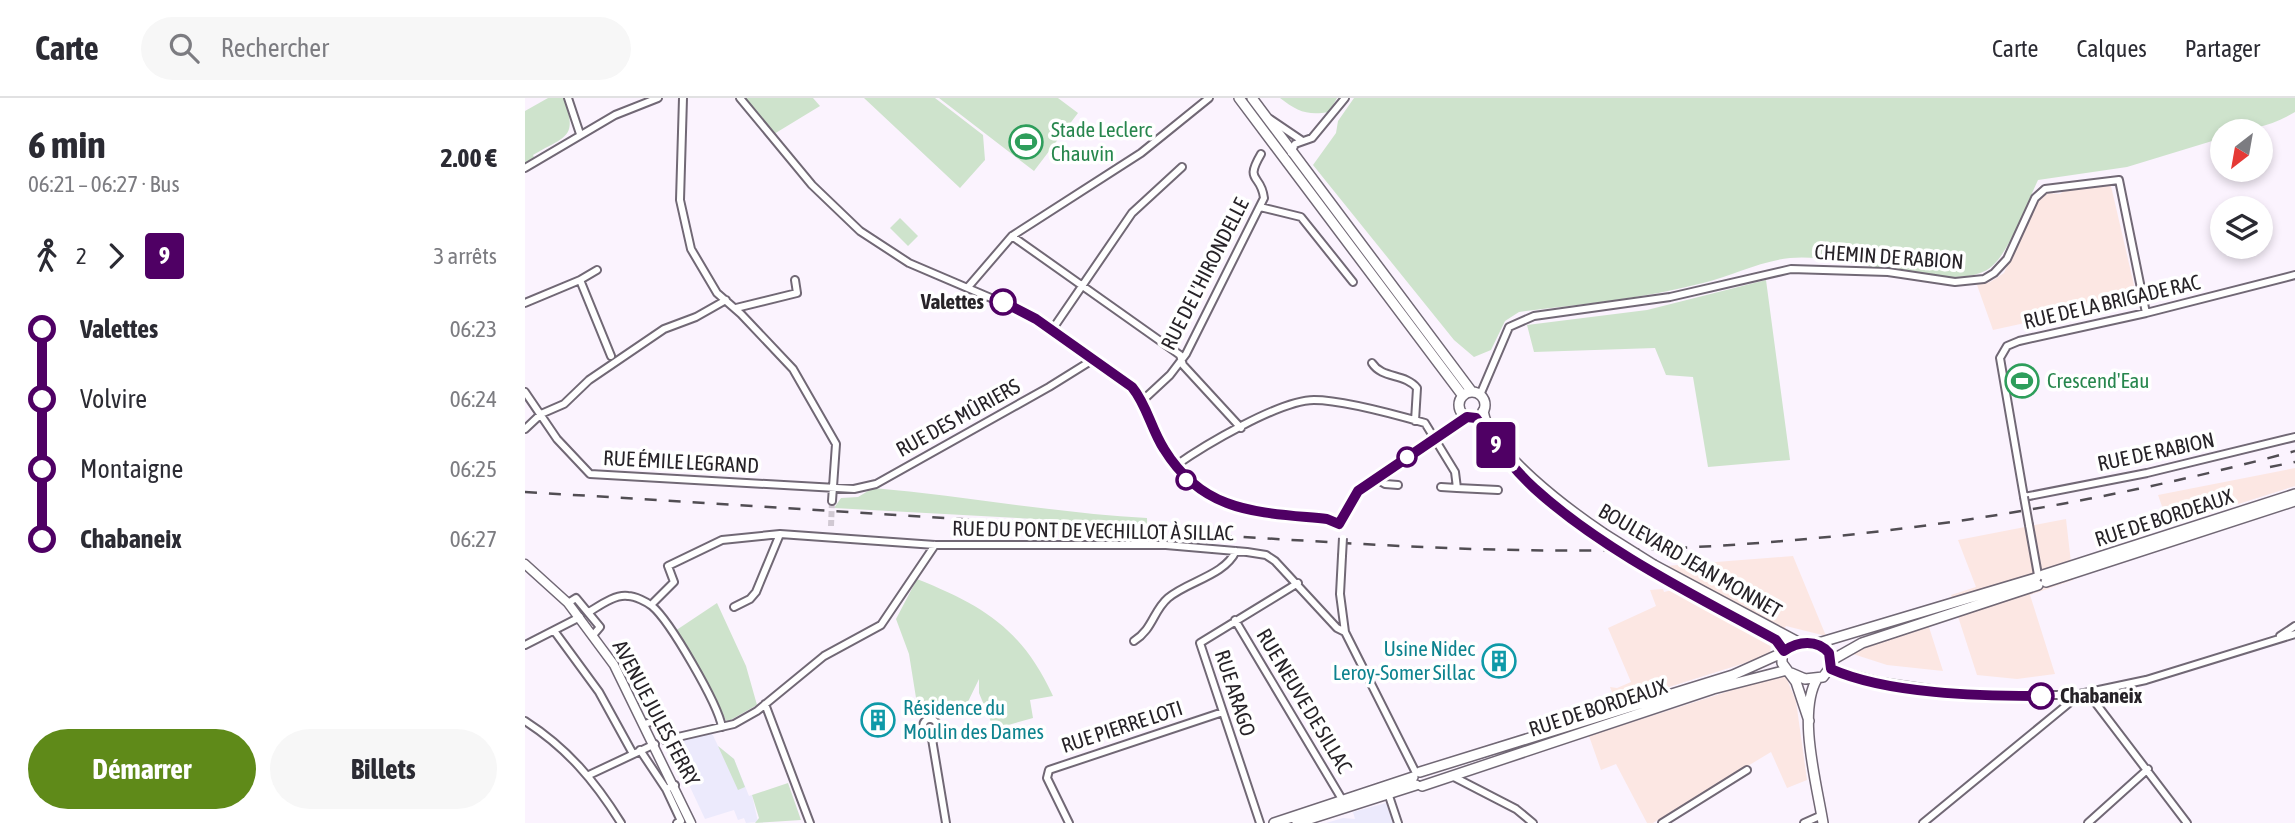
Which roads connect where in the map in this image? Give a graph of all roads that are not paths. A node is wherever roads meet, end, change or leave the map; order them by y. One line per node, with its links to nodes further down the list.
1 (568, 98): 11 (street)
2 (658, 98): 11 (street)
3 (683, 98): 26 (street)
4 (740, 98): 25 (street)
5 (1216, 98): 9 (street)
6 (1239, 98): 36 (main road)
7 (1252, 98): 10 (main road)
8 (1345, 98): 12 (street)
9 (1208, 99): 18 (street)
10 (1262, 113): 12 (street); 13 (main road)
11 (580, 134): 16 (street)
12 (1301, 140): 13 (street)
13 (1291, 153): 36 (main road)
14 (1261, 154): 17 (street, RUE DE L'HIRONDELLE)
15 (1182, 167): 24 (street)
16 (525, 168)
17 (1260, 207): 23 (street); 33 (street, RUE DE L'HIRONDELLE)
18 (1012, 236): 24 (street); 25 (street)
19 (597, 270): 21 (street)
20 (2295, 275): 29 (street, RUE DE LA BRIGADE RAC)
21 (580, 280): 27 (street); 31 (street)
22 (795, 280): 28 (street)
23 (1353, 282)
24 (1082, 285): 30 (street); 33 (street)
25 (969, 286): 30 (street)
26 (726, 300): 28 (street); 38 (street)
27 (525, 303)
28 (736, 308): 50 (street)
29 (2146, 313): 36 (street, CHEMIN DE RABION); 53 (street, RUE DE LA BRIGADE RAC)
30 (1052, 330): 32 (street)
31 (611, 355)
32 (1094, 359): 37 (street); 50 (street, RUE DES MÛRIERS)
33 (1182, 360): 37 (street, RUE DE L'HIRONDELLE); 41 (street)
34 (1372, 363): 40 (street)
35 (525, 392): 38 (street, RUE ÉMILE LEGRAND)
36 (1471, 395): 39 (main road); 39 (main road)
37 (1142, 401): 45 (street)
38 (541, 414): 42 (street); 50 (street, RUE ÉMILE LEGRAND)
39 (1475, 415): 44 (street); 64 (main road, bridge)
40 (1415, 421): 41 (street); 44 (street)
41 (1241, 428): 45 (street)
42 (525, 429)
43 (2295, 437): 53 (street, RUE DE RABION)
44 (1434, 439): 46 (street); 49 (street)
45 (1175, 466): 56 (street)
46 (1375, 478): 47 (street); 56 (street)
47 (1398, 485)
48 (1441, 487): 49 (street)
49 (1457, 488): 51 (street)
50 (833, 489): 54 (street)
51 (1498, 490)
52 (2295, 494): 58 (main road, RUE DE BORDEAUX)
53 (2024, 497): 65 (street, bridge)
54 (832, 501)
55 (2295, 501): 58 (main road, RUE DE BORDEAUX)
56 (1339, 524): 75 (street, bridge)
57 (831, 526): 60 (street)
58 (2198, 529): 65 (main road, RUE DE BORDEAUX)
59 (780, 534): 60 (street, RUE DU PONT DE VECHILLOT À SILLAC); 68 (street, RUE DU PONT DE VECHILLOT À SILLAC); 69 (street)
60 (829, 536): 61 (street, RUE DU PONT DE VECHILLOT À SILLAC)
61 (935, 545): 62 (street, RUE DU PONT DE VECHILLOT À SILLAC); 87 (street)
62 (1236, 551): 66 (street, RUE DU PONT DE VECHILLOT À SILLAC); 77 (street)
63 (525, 564): 67 (street, AVENUE JULES FERRY)
64 (1650, 565): 78 (main road, BOULEVARD JEAN MONNET); 81 (main road)
65 (2040, 579): 79 (main road, RUE DE BORDEAUX); 82 (main road, RUE DE BORDEAUX)
66 (1298, 583): 72 (street, RUE ARAGO); 75 (street, RUE DU PONT DE VECHILLOT À SILLAC)
67 (568, 603): 70 (street); 71 (street, AVENUE JULES FERRY)
68 (651, 605): 70 (street); 92 (street)
69 (734, 607)
70 (589, 612): 76 (street)
71 (580, 617): 74 (street); 76 (street, AVENUE JULES FERRY)
72 (1235, 620): 88 (street, RUE ARAGO); 104 (street, RUE NEUVE DE SILLAC)
73 (2293, 630): 85 (street)
74 (555, 632): 80 (street); 96 (street)
75 (1345, 632): 101 (street)
76 (594, 634): 91 (street, AVENUE JULES FERRY)
77 (1134, 641)
78 (1800, 643): 79 (main road); 81 (main road)
79 (1815, 644): 82 (main road)
80 (525, 645)
81 (1783, 652): 83 (main road); 101 (main road, RUE DE BORDEAUX)
82 (1831, 665): 84 (main road); 86 (street)
83 (1789, 672): 84 (main road); 90 (main road); 100 (main road, RUE DE BORDEAUX)
84 (1817, 679): 90 (main road)
85 (2088, 693): 86 (street); 97 (street)
86 (2075, 695): 119 (street)
87 (765, 704): 92 (street); 109 (street)
88 (1223, 712): 111 (street, RUE PIERRE LOTI); 112 (street, RUE ARAGO)
89 (525, 721): 99 (street)
90 (1809, 721): 105 (main road)
91 (645, 724): 92 (street); 94 (street, AVENUE JULES FERRY)
92 (722, 727)
93 (931, 733): 110 (street)
94 (655, 744): 95 (street); 102 (street, AVENUE JULES FERRY)
95 (640, 750): 96 (street); 102 (street)
96 (632, 752): 99 (street)
97 (2148, 769): 120 (street); 121 (street)
98 (1748, 770): 117 (street)
99 (589, 775): 106 (street)
100 (1454, 777): 101 (main road, RUE DE BORDEAUX); 116 (street)
101 (1417, 779): 103 (main road, RUE DE BORDEAUX); 104 (main road, RUE DE BORDEAUX)
102 (671, 787): 107 (street); 108 (street, AVENUE JULES FERRY)
103 (1388, 793): 114 (main road, RUE DE BORDEAUX); 115 (street)
104 (1343, 801): 113 (main road, RUE DE BORDEAUX)
105 (1822, 819): 118 (street)
106 (621, 823)
107 (677, 823)
108 (691, 823)
109 (810, 823)
110 (946, 823)
111 (1069, 823)
112 (1260, 823)
113 (1274, 823)
114 (1297, 823)
115 (1398, 823)
116 (1533, 823)
117 (1662, 823)
118 (1804, 823)
119 (1923, 823)
120 (2088, 823)
121 (2186, 823)

